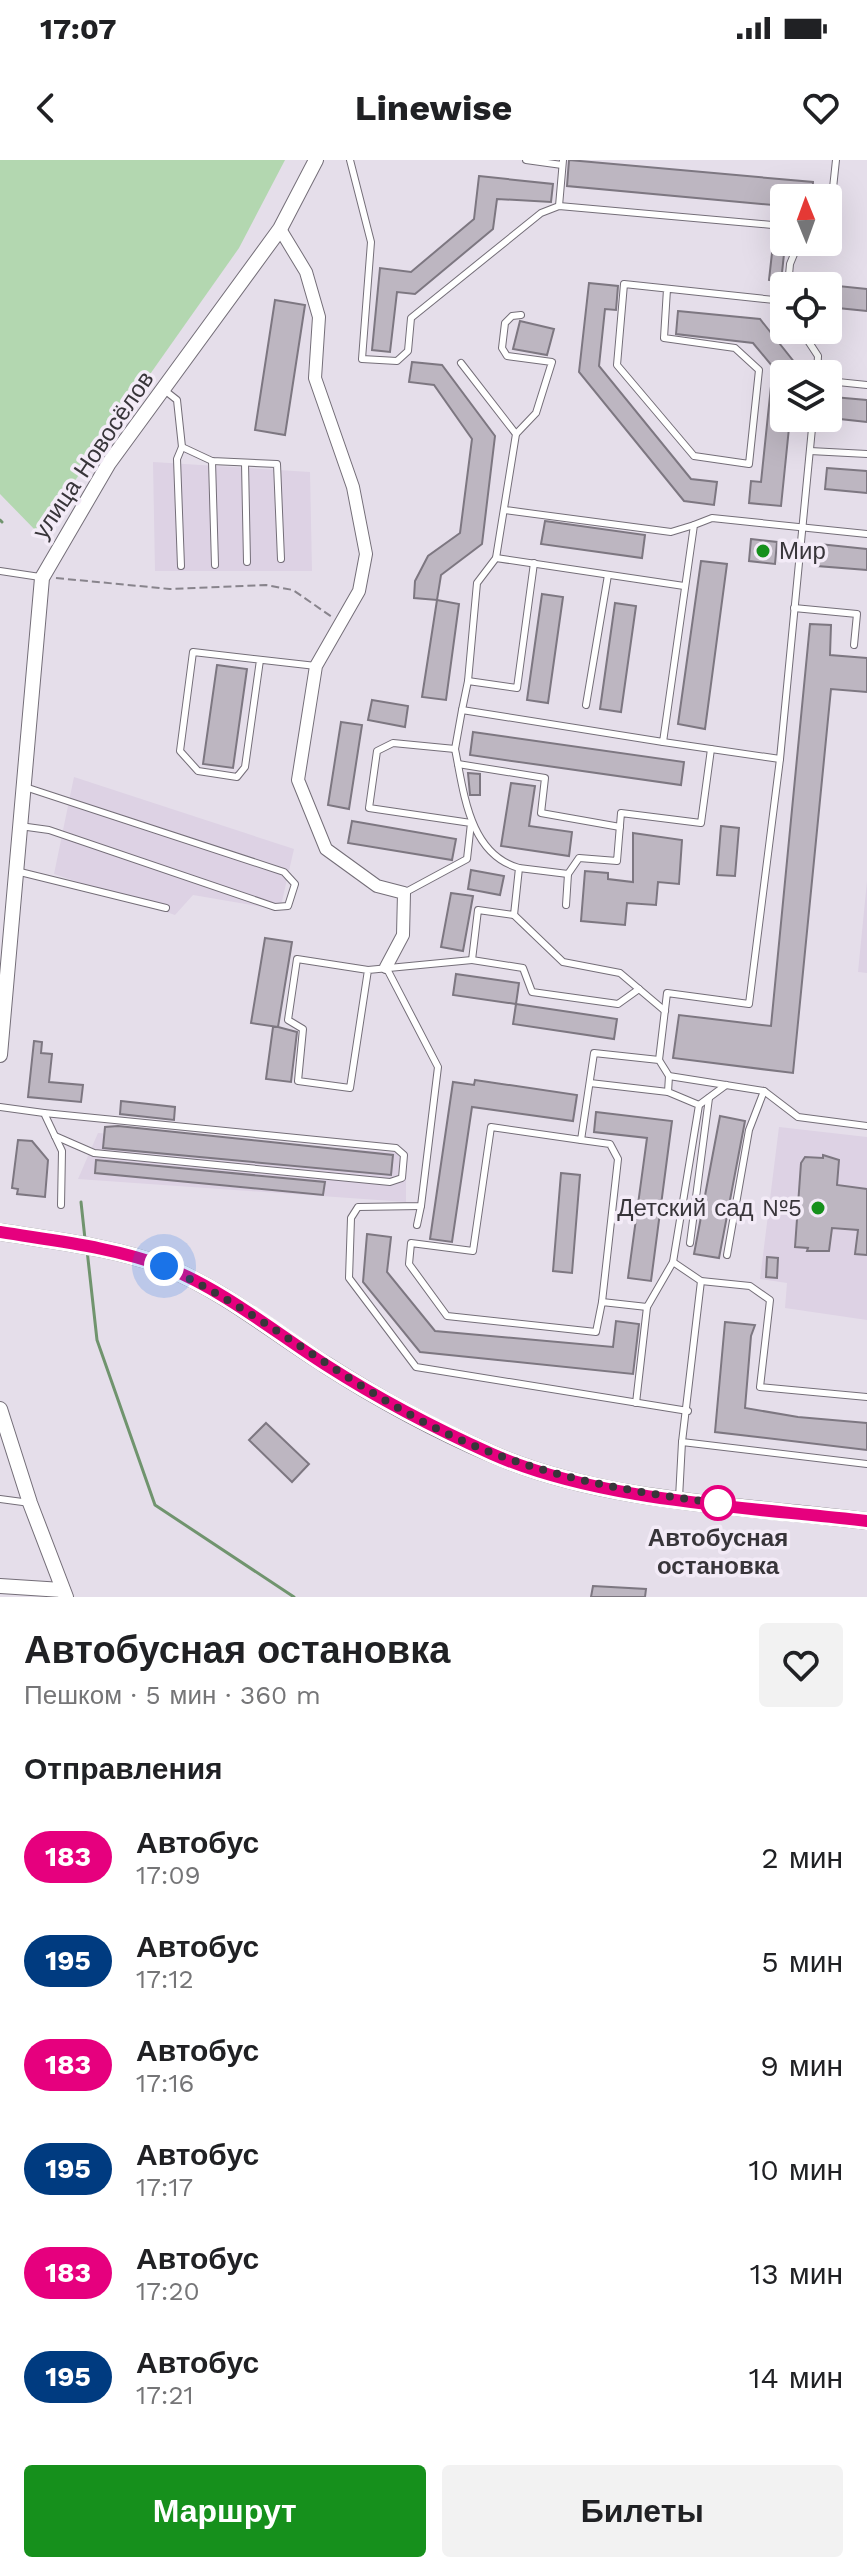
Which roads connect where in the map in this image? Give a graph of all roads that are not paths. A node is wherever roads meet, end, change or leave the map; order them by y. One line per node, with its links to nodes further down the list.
1 (316, 160): 9 (street, улица Новосёлов)
2 (350, 160): 7 (lane)
3 (526, 160): 5 (lane)
4 (836, 160): 6 (lane)
5 (563, 162): 7 (lane)
6 (833, 184)
7 (559, 206): 8 (lane)
8 (770, 225)
9 (280, 229): 16 (street, улица Новосёлов); 41 (street)
10 (667, 289): 10 (lane); 11 (lane)
11 (770, 300)
12 (521, 315): 18 (lane)
13 (461, 363): 18 (lane)
14 (842, 382): 15 (lane)
15 (867, 385)
16 (163, 389): 19 (lane); 36 (street, улица Новосёлов)
17 (812, 432): 20 (lane)
18 (516, 434): 24 (lane)
19 (182, 447): 22 (lane); 33 (lane)
20 (810, 451): 21 (lane); 26 (lane)
21 (867, 454)
22 (212, 461): 23 (lane); 32 (lane)
23 (245, 463): 29 (lane); 30 (lane)
24 (505, 510): 25 (lane); 28 (lane)
25 (694, 525): 26 (lane); 37 (lane)
26 (802, 527): 27 (lane); 38 (lane)
27 (867, 534)
28 (496, 558): 31 (lane); 42 (lane)
29 (281, 559)
30 (247, 562)
31 (534, 563): 35 (lane); 42 (lane)
32 (215, 565)
33 (181, 566)
34 (0, 571): 36 (lane)
35 (608, 575): 37 (lane); 43 (lane)
36 (42, 577): 50 (street, улица Новосёлов)
37 (684, 586): 45 (lane)
38 (794, 608): 39 (lane); 48 (lane)
39 (854, 645)
40 (260, 660): 40 (lane); 41 (lane)
41 (316, 666): 57 (street)
42 (468, 681): 44 (lane)
43 (586, 705)
44 (462, 710): 45 (lane); 46 (lane)
45 (663, 742): 47 (lane)
46 (455, 749): 49 (lane); 51 (lane)
47 (711, 749): 48 (lane); 53 (lane)
48 (780, 759): 66 (lane)
49 (458, 764): 51 (lane); 53 (lane)
50 (24, 787): 52 (street, улица Новосёлов); 52 (lane)
51 (471, 823): 54 (lane); 57 (lane)
52 (20, 826): 55 (street, улица Новосёлов)
53 (620, 827): 56 (lane)
54 (519, 868): 56 (lane); 60 (lane)
55 (16, 871): 59 (lane); 61 (street, улица Новосёлов)
56 (568, 874): 58 (lane)
57 (404, 893): 63 (street)
58 (566, 905)
59 (166, 908)
60 (514, 915): 62 (lane); 65 (lane)
61 (6, 919): 67 (street, улица Новосёлов)
62 (472, 960): 63 (lane); 65 (lane)
63 (386, 967): 64 (lane); 82 (lane)
64 (368, 970): 64 (lane)
65 (639, 989): 66 (lane)
66 (665, 1011): 68 (lane)
67 (0, 1055)
68 (659, 1060): 69 (lane); 70 (lane)
69 (669, 1076): 71 (lane); 73 (lane)
70 (590, 1083): 73 (lane); 80 (lane)
71 (726, 1085): 72 (lane); 74 (lane)
72 (764, 1091): 78 (lane); 86 (lane)
73 (668, 1092): 75 (lane)
74 (709, 1098): 75 (lane); 85 (lane)
75 (699, 1105): 87 (lane)
76 (0, 1107): 77 (lane)
77 (44, 1113): 79 (lane); 79 (lane)
78 (867, 1126)
79 (55, 1136): 81 (lane)
80 (581, 1140): 89 (lane); 89 (lane)
81 (61, 1205)
82 (421, 1206): 83 (lane); 92 (lane)
83 (417, 1225)
84 (0, 1232): 97 (main road)
85 (690, 1243)
86 (727, 1255)
87 (673, 1262): 88 (lane); 90 (lane)
88 (701, 1281): 91 (lane); 94 (lane)
89 (602, 1302): 90 (lane)
90 (647, 1307): 92 (lane)
91 (867, 1397)
92 (636, 1403): 94 (lane)
93 (0, 1409): 99 (street)
94 (688, 1411): 95 (lane)
95 (682, 1442): 96 (lane); 97 (lane)
96 (867, 1464)
97 (679, 1498): 100 (main road)
98 (0, 1499): 99 (lane)
99 (30, 1503): 102 (street)
100 (867, 1521)
101 (0, 1586): 102 (street)
102 (64, 1594)

